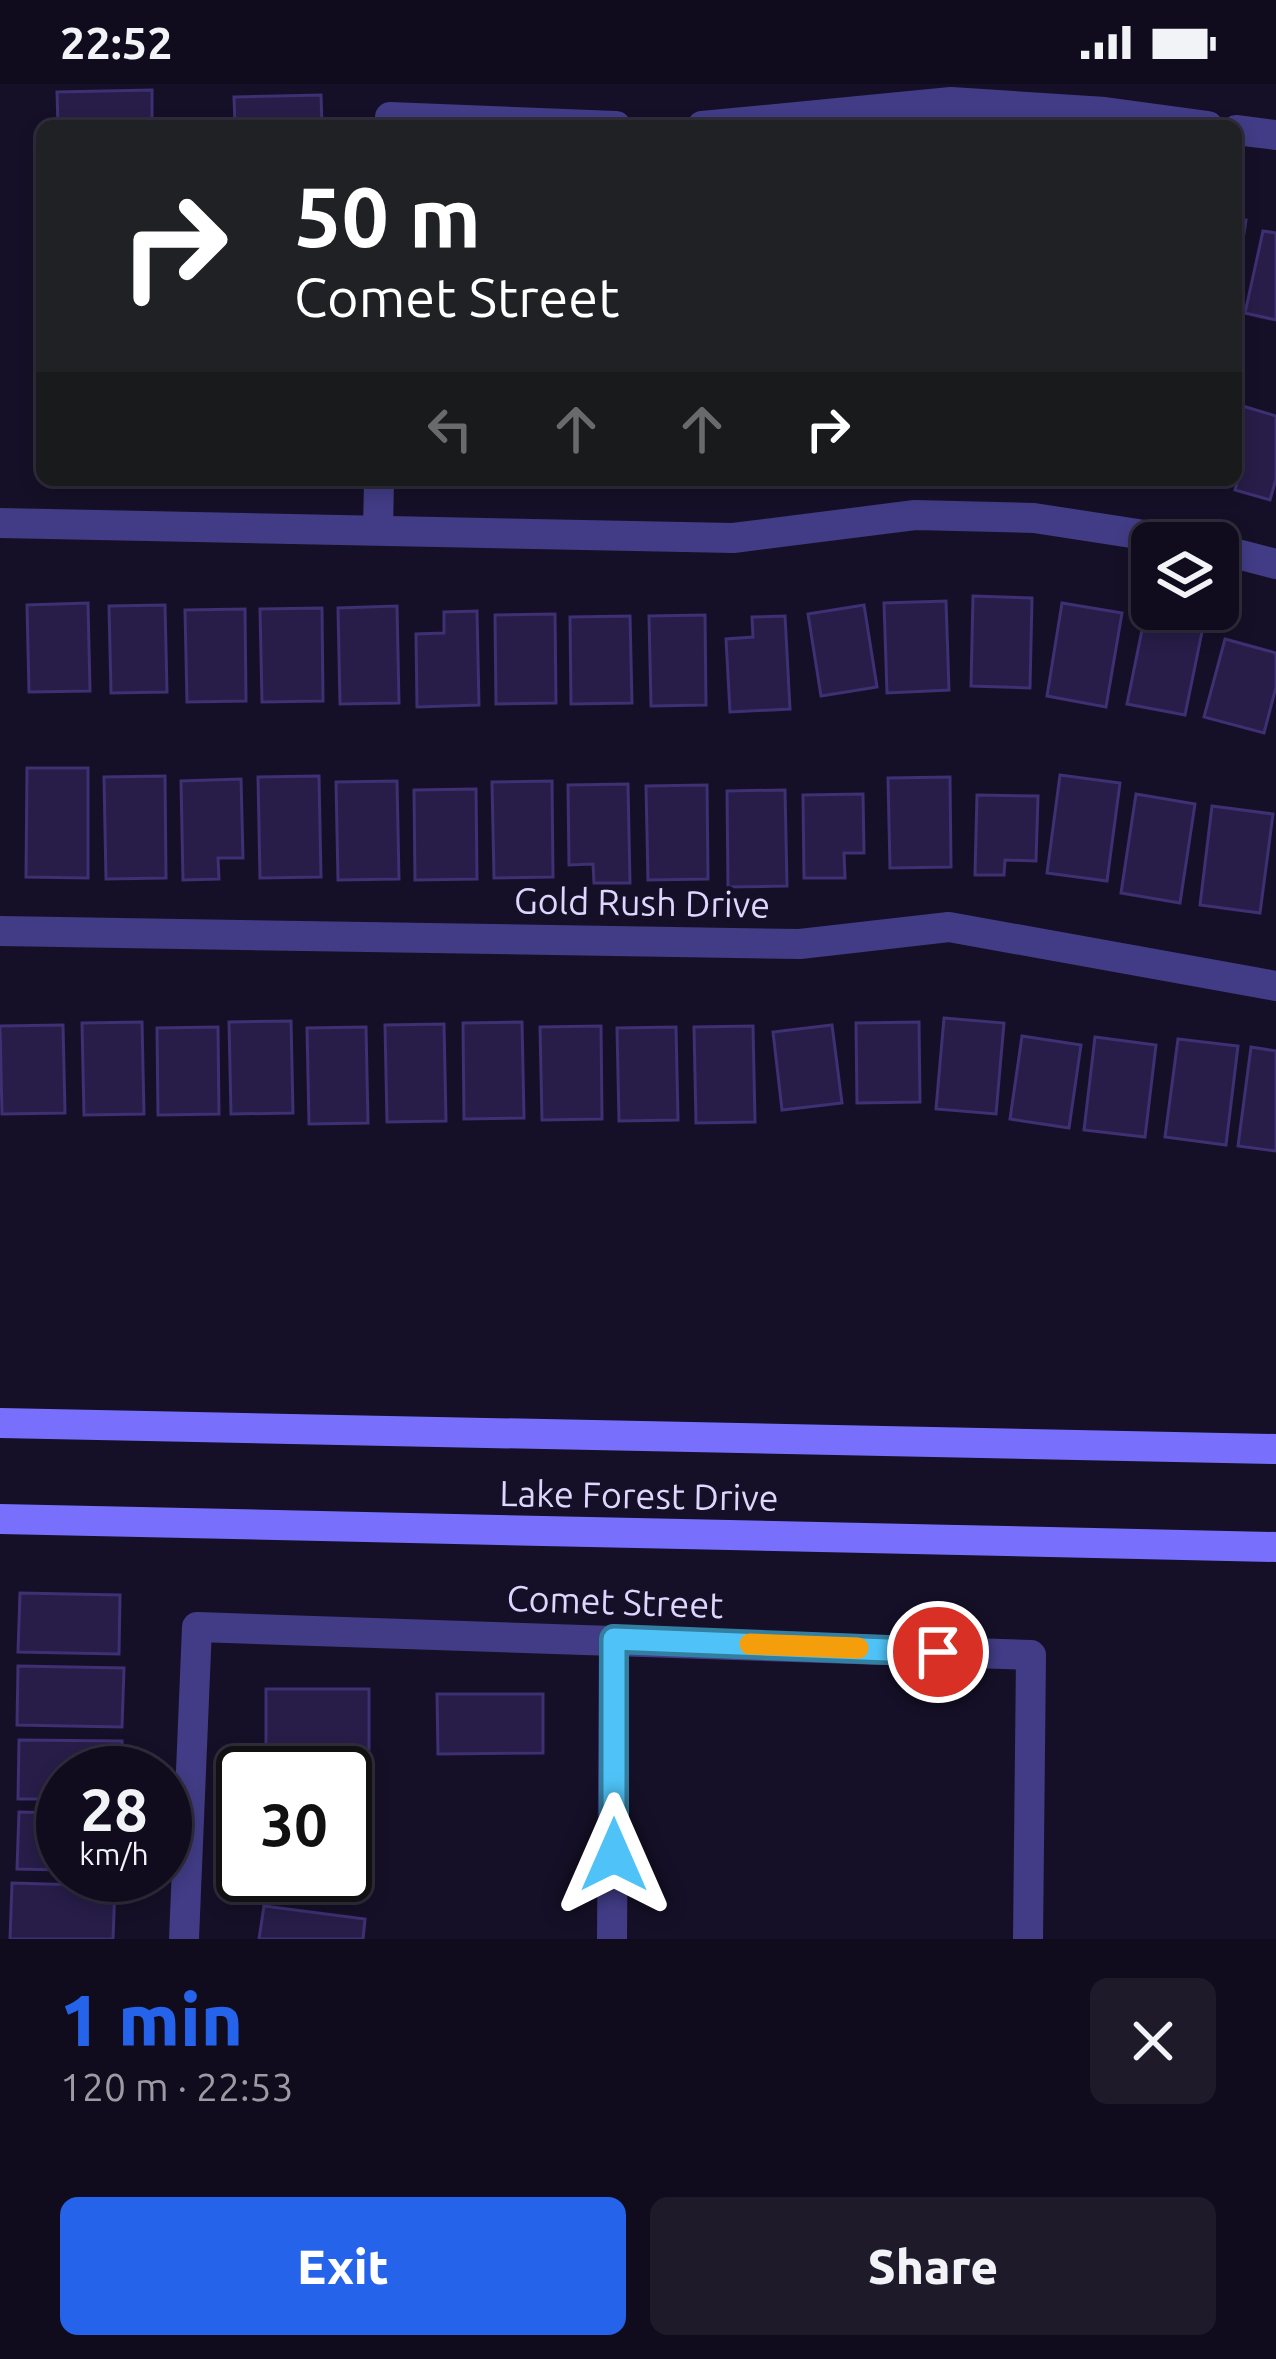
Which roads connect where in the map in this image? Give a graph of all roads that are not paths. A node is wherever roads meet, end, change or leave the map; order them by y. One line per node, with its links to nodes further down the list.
1 (391, 84): 3 (street)
2 (853, 98): 4 (street); 5 (street)
3 (390, 120)
4 (734, 120)
5 (1164, 120)
6 (1242, 131): 7 (street)
7 (1276, 136)
8 (379, 486): 10 (street)
9 (0, 523): 10 (street)
10 (377, 530): 11 (street)
11 (1131, 533)
12 (1239, 554): 13 (street)
13 (1276, 564)
14 (0, 931): 15 (street, Gold Rush Drive)
15 (1276, 986)
16 (0, 1423): 17 (main road, Lake Forest Drive)
17 (1276, 1449)
18 (0, 1519): 19 (main road, Lake Forest Drive)
19 (1276, 1547)
20 (614, 1639): 21 (street, Comet Street); 22 (street); 23 (street, Comet Street)
21 (184, 1939)
22 (612, 1939)
23 (1028, 1939)

